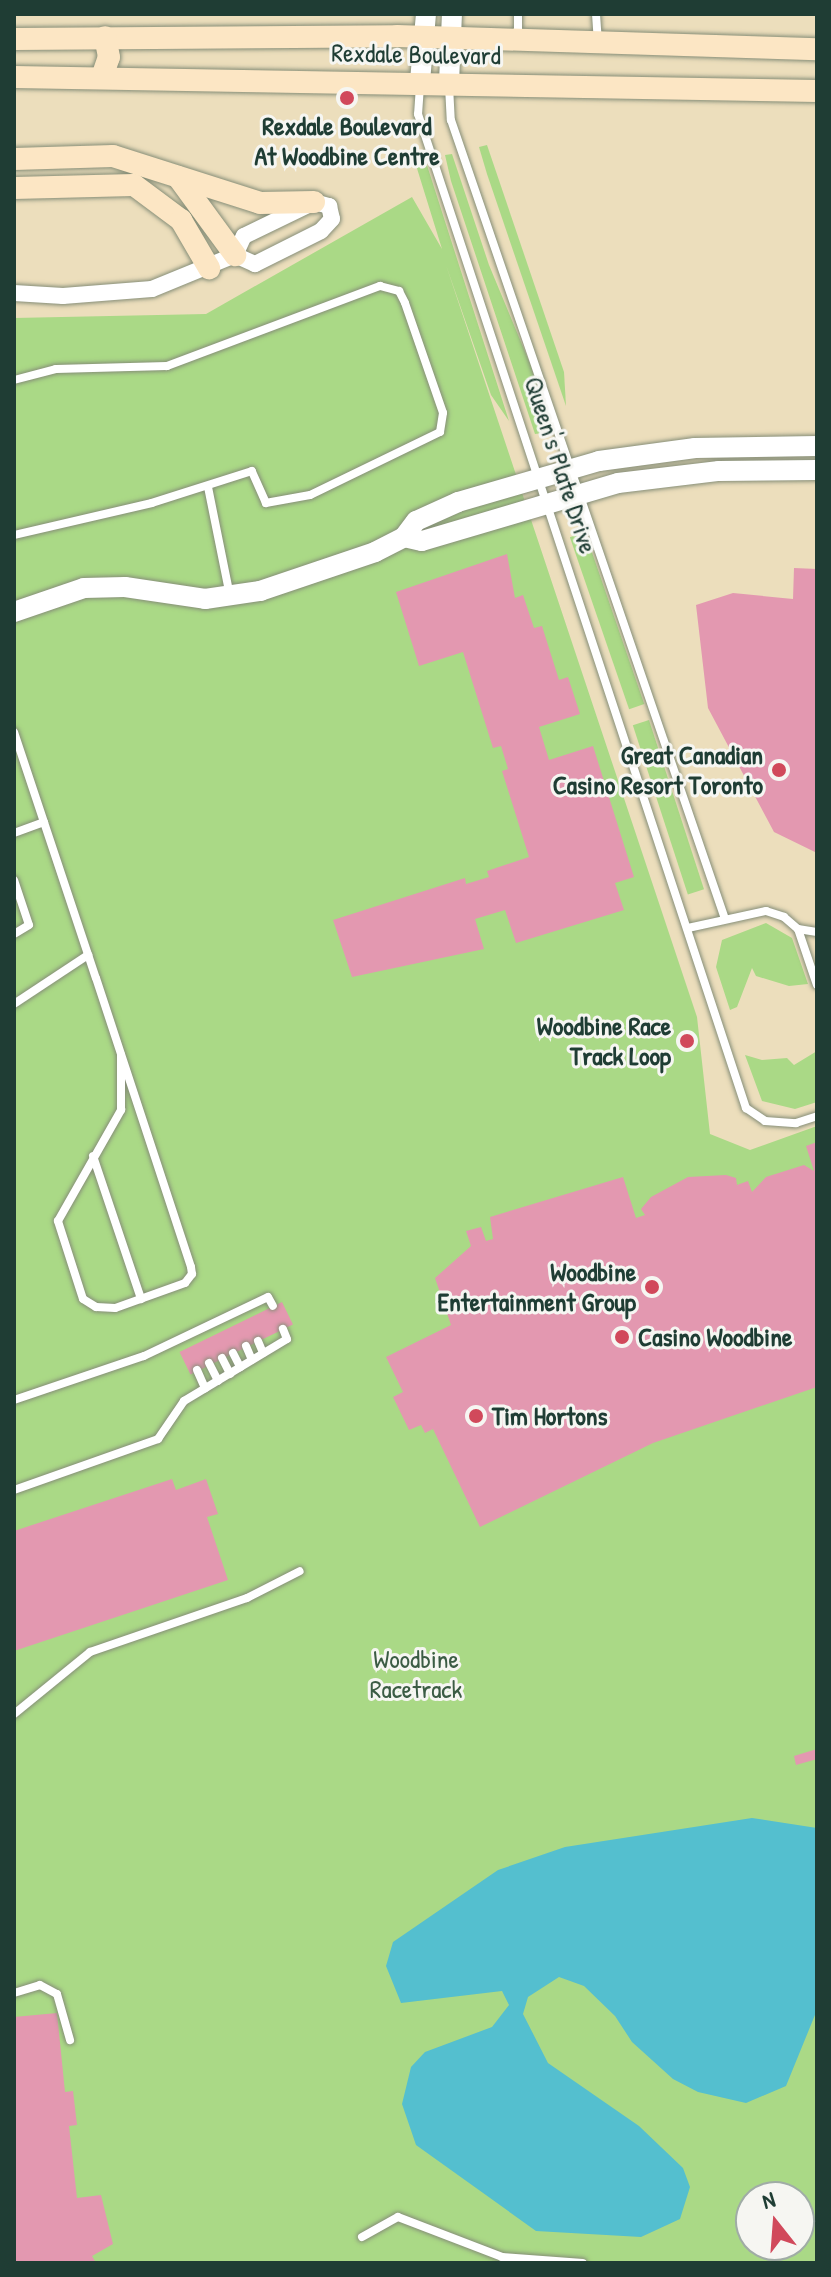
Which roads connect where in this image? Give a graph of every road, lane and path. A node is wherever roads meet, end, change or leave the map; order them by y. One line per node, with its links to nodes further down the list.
1 (426, 14): 6 (street, Queen's Plate Drive)
2 (452, 14): 8 (street, Queen's Plate Drive)
3 (518, 14): 9 (lane)
4 (596, 14): 10 (lane)
5 (105, 37): 6 (main road, Rexdale Boulevard); 7 (main road, Rexdale Boulevard); 13 (main road)
6 (424, 37): 8 (main road, Rexdale Boulevard); 14 (street, Queen's Plate Drive)
7 (14, 39)
8 (451, 39): 9 (main road, Rexdale Boulevard); 15 (street, Queen's Plate Drive)
9 (518, 41): 10 (main road, Rexdale Boulevard)
10 (598, 44): 11 (main road, Rexdale Boulevard)
11 (817, 49)
12 (14, 77): 13 (main road, Rexdale Boulevard)
13 (102, 77): 14 (main road, Rexdale Boulevard)
14 (420, 81): 15 (main road, Rexdale Boulevard); 28 (lane, Queen's Plate Drive)
15 (449, 82): 16 (main road, Rexdale Boulevard); 26 (lane, Queen's Plate Drive)
16 (817, 91)
17 (14, 159): 18 (main road)
18 (178, 176): 20 (main road); 21 (main road)
19 (14, 188): 22 (main road)
20 (314, 202): 21 (street); 21 (street)
21 (235, 255): 22 (street)
22 (209, 268): 23 (street)
23 (14, 293)
24 (14, 380): 29 (lane)
25 (817, 446): 26 (street)
26 (573, 468): 28 (street); 30 (lane, Queen's Plate Drive)
27 (817, 470): 30 (street)
28 (537, 479): 31 (lane, Queen's Plate Drive); 33 (street)
29 (208, 487): 32 (lane); 34 (lane)
30 (582, 494): 31 (street); 40 (lane, Queen's Plate Drive)
31 (545, 505): 33 (street); 41 (lane, Queen's Plate Drive)
32 (14, 535)
33 (404, 537): 34 (street)
34 (230, 597): 35 (street)
35 (14, 612)
36 (14, 732): 37 (lane)
37 (44, 822): 38 (lane); 45 (lane)
38 (14, 833)
39 (14, 880): 44 (lane)
40 (724, 916): 41 (lane); 42 (lane)
41 (688, 928): 49 (lane, Queen's Plate Drive)
42 (798, 929): 43 (lane); 46 (lane)
43 (817, 932)
44 (14, 934)
45 (88, 955): 47 (lane); 48 (lane)
46 (817, 985)
47 (14, 1004)
48 (121, 1055): 50 (lane); 51 (lane)
49 (817, 1116)
50 (93, 1156): 51 (lane); 51 (lane)
51 (141, 1299)
52 (255, 1303): 53 (lane); 54 (lane); 55 (lane)
53 (273, 1306)
54 (243, 1309): 56 (lane); 57 (lane)
55 (260, 1312)
56 (231, 1314): 58 (lane); 59 (lane)
57 (247, 1319)
58 (218, 1321): 60 (lane); 62 (lane)
59 (236, 1324)
60 (207, 1326): 63 (lane); 65 (lane)
61 (283, 1329): 70 (lane)
62 (223, 1330)
63 (194, 1332): 66 (lane); 67 (lane)
64 (271, 1335): 70 (lane)
65 (212, 1336)
66 (181, 1338): 71 (lane); 82 (lane)
67 (199, 1341)
68 (258, 1341): 73 (lane)
69 (246, 1346): 75 (lane)
70 (276, 1346): 73 (lane)
71 (186, 1348)
72 (233, 1353): 77 (lane)
73 (263, 1353): 75 (lane)
74 (222, 1358): 79 (lane)
75 (252, 1360): 77 (lane)
76 (209, 1363): 80 (lane)
77 (240, 1367): 79 (lane)
78 (197, 1370): 81 (lane)
79 (230, 1374): 80 (lane)
80 (218, 1381): 81 (lane)
81 (205, 1388): 83 (lane)
82 (14, 1400)
83 (14, 1490)
84 (300, 1571): 85 (lane)
85 (14, 1714)
86 (14, 1993): 87 (lane)
87 (70, 2040)
88 (362, 2237): 89 (lane)
89 (583, 2263)

